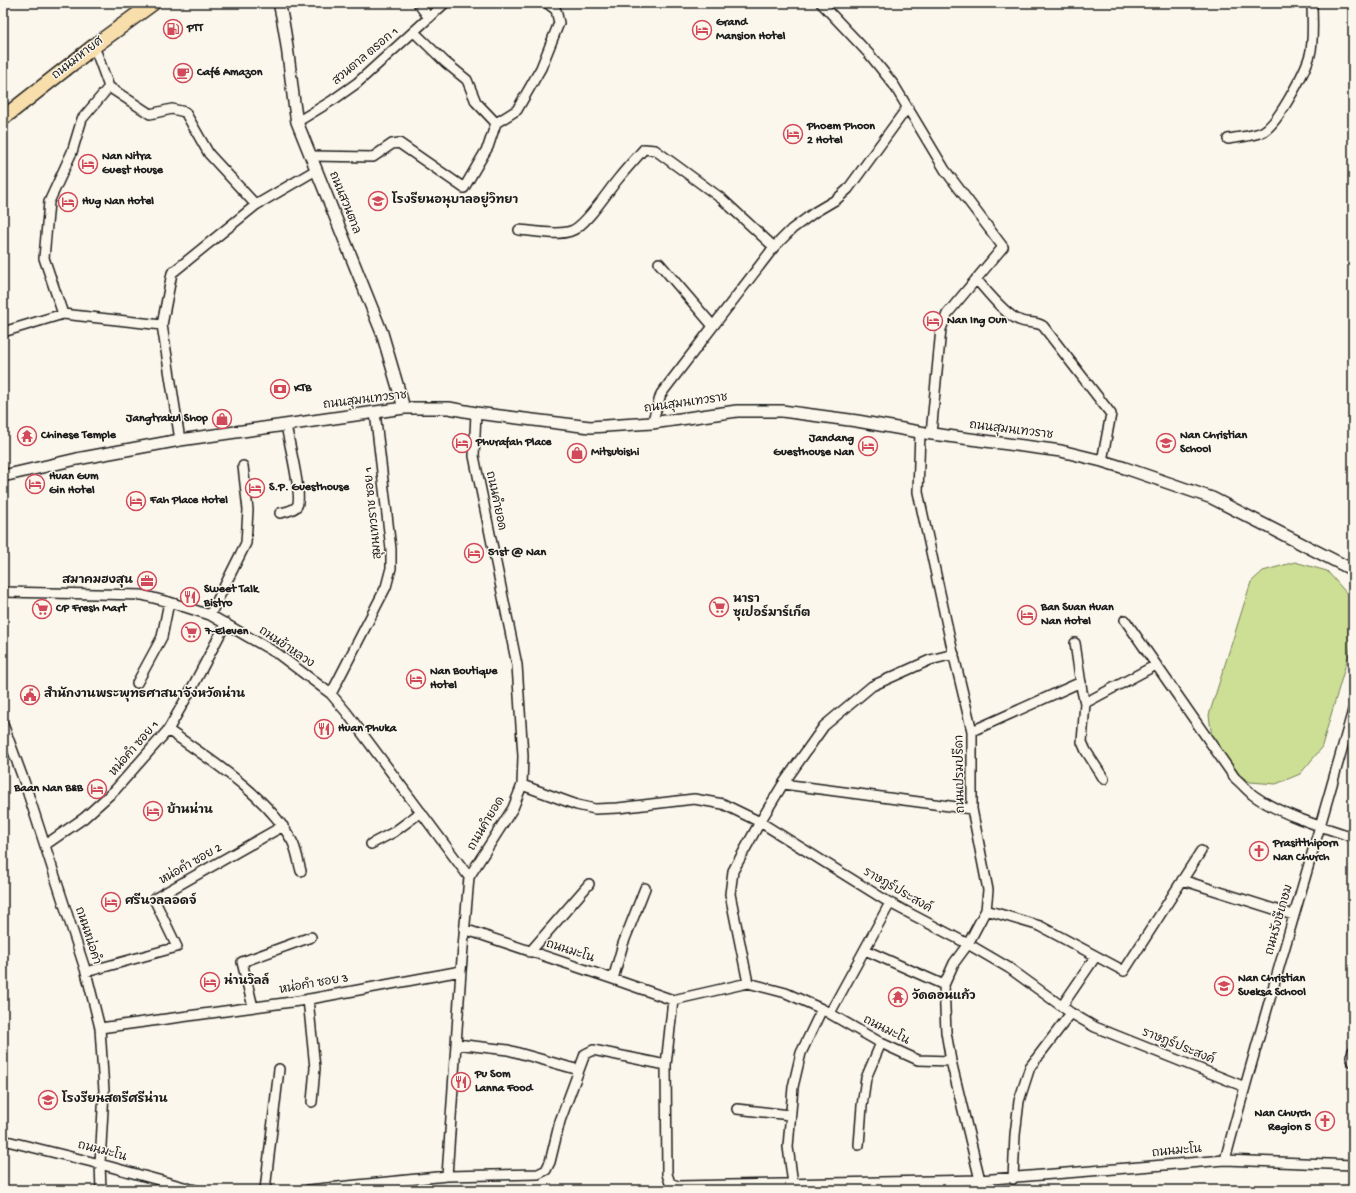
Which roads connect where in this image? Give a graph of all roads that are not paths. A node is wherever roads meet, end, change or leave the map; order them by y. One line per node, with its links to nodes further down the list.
1 (153, 3): 10 (main road, ถนนมหายศ)
2 (280, 3): 14 (street, ถนนสวนตาล)
3 (418, 3): 8 (street)
4 (445, 3): 8 (street, สวนตาล ตรอก 1)
5 (547, 3): 15 (street)
6 (820, 3): 12 (street)
7 (1312, 3): 16 (street)
8 (429, 18): 9 (street, สวนตาล ตรอก 1)
9 (414, 32): 14 (street, สวนตาล ตรอก 1); 15 (street)
10 (93, 47): 11 (street); 13 (main road, ถนนมหายศ)
11 (109, 87): 19 (street); 24 (street)
12 (907, 108): 21 (street); 23 (street, ถนนเปรมปรีดา)
13 (3, 118)
14 (297, 122): 17 (street, ถนนสวนตาล)
15 (496, 123): 17 (street)
16 (1228, 139)
17 (311, 156): 18 (street, ถนนสวนตาล)
18 (316, 170): 19 (street); 28 (street, ถนนสวนตาล)
19 (256, 205): 25 (street)
20 (519, 230): 21 (street)
21 (774, 247): 26 (street)
22 (659, 263): 26 (street)
23 (976, 278): 33 (street, ถนนเปรมปรีดา); 35 (street)
24 (63, 314): 25 (street); 27 (street)
25 (162, 325): 34 (street)
26 (713, 326): 31 (street)
27 (3, 332)
28 (404, 408): 29 (street, ถนนสุมนเทวราช); 30 (street, ถนนสุมนเทวราช)
29 (374, 412): 32 (street, ถนนสุมนเทวราช); 50 (street, สุมนเทวราช ซอย 1)
30 (476, 413): 31 (street, ถนนสุมนเทวราช); 58 (street, ถนนคำยอด)
31 (652, 424): 33 (street, ถนนสุมนเทวราช)
32 (286, 425): 34 (street, ถนนสุมนเทวราช); 38 (street)
33 (925, 433): 35 (street, ถนนสุมนเทวราช); 46 (street, ถนนเปรมปรีดา)
34 (180, 440): 37 (street, ถนนสุมนเทวราช)
35 (1102, 461): 39 (street, ถนนสุมนเทวราช)
36 (243, 466): 42 (street)
37 (3, 476)
38 (280, 513)
39 (1353, 570)
40 (3, 592): 41 (street, ถนนข้าหลวง)
41 (169, 602): 42 (street, ถนนข้าหลวง); 48 (street)
42 (210, 615): 44 (street, ถนนข้าหลวง)
43 (1125, 620): 47 (street)
44 (226, 623): 50 (street, ถนนข้าหลวง); 54 (street, หน่อคำ ซอย 1)
45 (1076, 643): 49 (street)
46 (954, 654): 55 (street, ถนนเปรมปรีดา); 57 (street)
47 (1156, 665): 51 (street); 63 (street)
48 (137, 682)
49 (1081, 682): 51 (street); 55 (street)
50 (331, 694): 60 (street, ถนนข้าหลวง)
51 (1085, 703): 56 (street)
52 (1353, 710): 63 (street, ถนนรังษีเกษม)
53 (3, 724): 66 (street, ถนนหน่อคำ)
54 (168, 730): 62 (street); 66 (street, หน่อคำ ซอย 1)
55 (972, 731): 59 (street, ถนนเปรมปรีดา)
56 (1104, 779)
57 (783, 784): 59 (street); 61 (street)
58 (522, 785): 61 (street, ราษฎร์ประสงค์); 69 (street, ถนนคำยอด)
59 (972, 809): 74 (street, ถนนเปรมปรีดา)
60 (421, 812): 65 (street); 69 (street, ถนนข้าหลวง)
61 (760, 822): 73 (street, ราษฎร์ประสงค์); 85 (street)
62 (283, 826): 68 (street); 83 (street, หน่อคำ ซอย 2)
63 (1321, 826): 64 (street); 75 (street, ถนนรังษีเกษม)
64 (1353, 837)
65 (371, 844)
66 (45, 845): 83 (street, ถนนหน่อคำ)
67 (1201, 851): 70 (street)
68 (301, 871)
69 (469, 877): 76 (street, ถนนคำยอด)
70 (1182, 880): 75 (street); 81 (street)
71 (589, 884): 80 (street)
72 (645, 888): 84 (street)
73 (890, 903): 78 (street, ราษฎร์ประสงค์); 79 (street)
74 (986, 910): 78 (street, ถนนเปรมปรีดา); 81 (street)
75 (1294, 915): 102 (street, ถนนรังษีเกษม)
76 (464, 930): 80 (street, ถนนมะโน); 82 (street, ถนนคำยอด)
77 (311, 937): 90 (street)
78 (968, 944): 86 (street, ถนนเปรมปรีดา); 89 (street, ราษฎร์ประสงค์)
79 (865, 950): 86 (street); 91 (street)
80 (530, 952): 84 (street, ถนนมะโน)
81 (1096, 956): 89 (street)
82 (461, 971): 87 (street, หน่อคำ ซอย 3); 95 (street, ถนนคำยอด)
83 (86, 972): 93 (street, ถนนหน่อคำ)
84 (613, 979): 88 (street, ถนนมะโน)
85 (748, 983): 88 (street, ถนนมะโน); 91 (street, ถนนมะโน)
86 (944, 985): 97 (street, ถนนเปรมปรีดา)
87 (308, 999): 90 (street, หน่อคำ ซอย 3); 103 (street)
88 (672, 1000): 99 (street)
89 (1062, 1006): 92 (street, ราษฎร์ประสงค์)
90 (253, 1007): 93 (street, หน่อคำ ซอย 3)
91 (826, 1011): 94 (street, ถนนมะโน); 105 (street)
92 (1071, 1013): 102 (street, ราษฎร์ประสงค์); 112 (street)
93 (100, 1028): 109 (street, ถนนหน่อคำ)
94 (881, 1043): 97 (street, ถนนมะโน); 107 (street)
95 (456, 1044): 101 (street); 111 (street, ถนนคำยอด)
96 (1353, 1051): 98 (street)
97 (951, 1061): 113 (street)
98 (1353, 1062)
99 (666, 1065): 101 (street); 114 (street, ถนนมะโน)
100 (279, 1069): 117 (street)
101 (579, 1070): 111 (street)
102 (1245, 1086): 108 (street, ถนนรังษีเกษม)
103 (312, 1102)
104 (737, 1109): 105 (street)
105 (790, 1115): 114 (street)
106 (3, 1140): 109 (street, ถนนมะโน)
107 (860, 1145)
108 (1225, 1160): 110 (street, ถนนมะโน); 112 (street, ถนนมะโน)
109 (100, 1164): 115 (street, ถนนหน่อคำ); 116 (street, ถนนมะโน)
110 (1353, 1165)
111 (447, 1176): 118 (street)
112 (1013, 1179): 113 (street, ถนนมะโน)
113 (980, 1180): 114 (street, ถนนมะโน)
114 (793, 1184)
115 (101, 1190)
116 (195, 1190)
117 (265, 1190)
118 (308, 1190)

